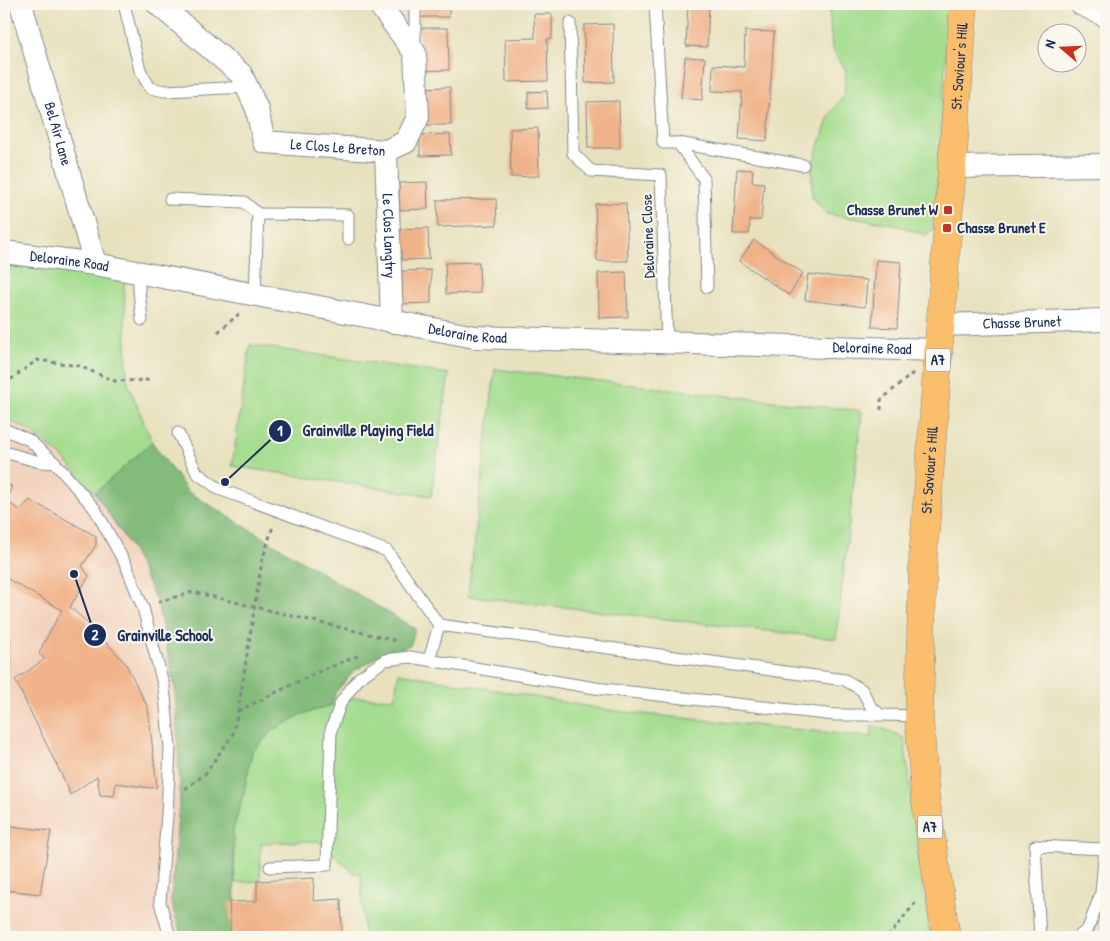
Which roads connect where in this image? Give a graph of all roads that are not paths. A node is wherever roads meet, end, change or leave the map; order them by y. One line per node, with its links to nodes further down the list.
1 (21, 4): 22 (street, Bel Air Lane)
2 (124, 4): 12 (lane)
3 (158, 4): 12 (street, Le Clos Le Breton)
4 (379, 4): 11 (street)
5 (414, 4): 11 (lane, Le Clos Le Breton)
6 (655, 4): 13 (lane)
7 (964, 4): 17 (main road, St. Saviour's Hill / A7)
8 (1080, 4): 9 (street)
9 (1106, 16)
10 (570, 22): 30 (lane, Deloraine Close)
11 (415, 53): 14 (street, Le Clos Le Breton)
12 (247, 87): 14 (street, Le Clos Le Breton)
13 (678, 143): 15 (lane); 24 (lane)
14 (386, 151): 28 (street, Le Clos Langtry)
15 (803, 165)
16 (1106, 165): 17 (street)
17 (951, 167): 29 (main road, St. Saviour's Hill / A7)
18 (170, 199): 19 (lane)
19 (258, 214): 20 (lane); 25 (lane)
20 (348, 239)
21 (4, 252): 22 (street, Deloraine Road)
22 (95, 264): 23 (street, Deloraine Road)
23 (138, 273): 25 (street, Deloraine Road); 26 (lane)
24 (707, 287)
25 (250, 302): 28 (street, Deloraine Road)
26 (142, 320)
27 (1106, 320): 29 (street, Chasse Brunet)
28 (392, 322): 30 (street, Deloraine Road)
29 (939, 337): 30 (street, Deloraine Road); 38 (main road, St. Saviour's Hill / A7)
30 (667, 342)
31 (4, 429): 34 (lane)
32 (178, 433): 35 (lane)
33 (4, 452): 34 (lane)
34 (55, 463): 40 (lane)
35 (439, 625): 36 (lane); 37 (lane)
36 (429, 660): 37 (lane); 39 (lane)
37 (881, 715): 38 (lane)
38 (919, 716): 41 (main road, St. Saviour's Hill / A7)
39 (270, 867)
40 (170, 937)
41 (946, 937)
42 (1040, 937): 43 (lane)
43 (1078, 937)

